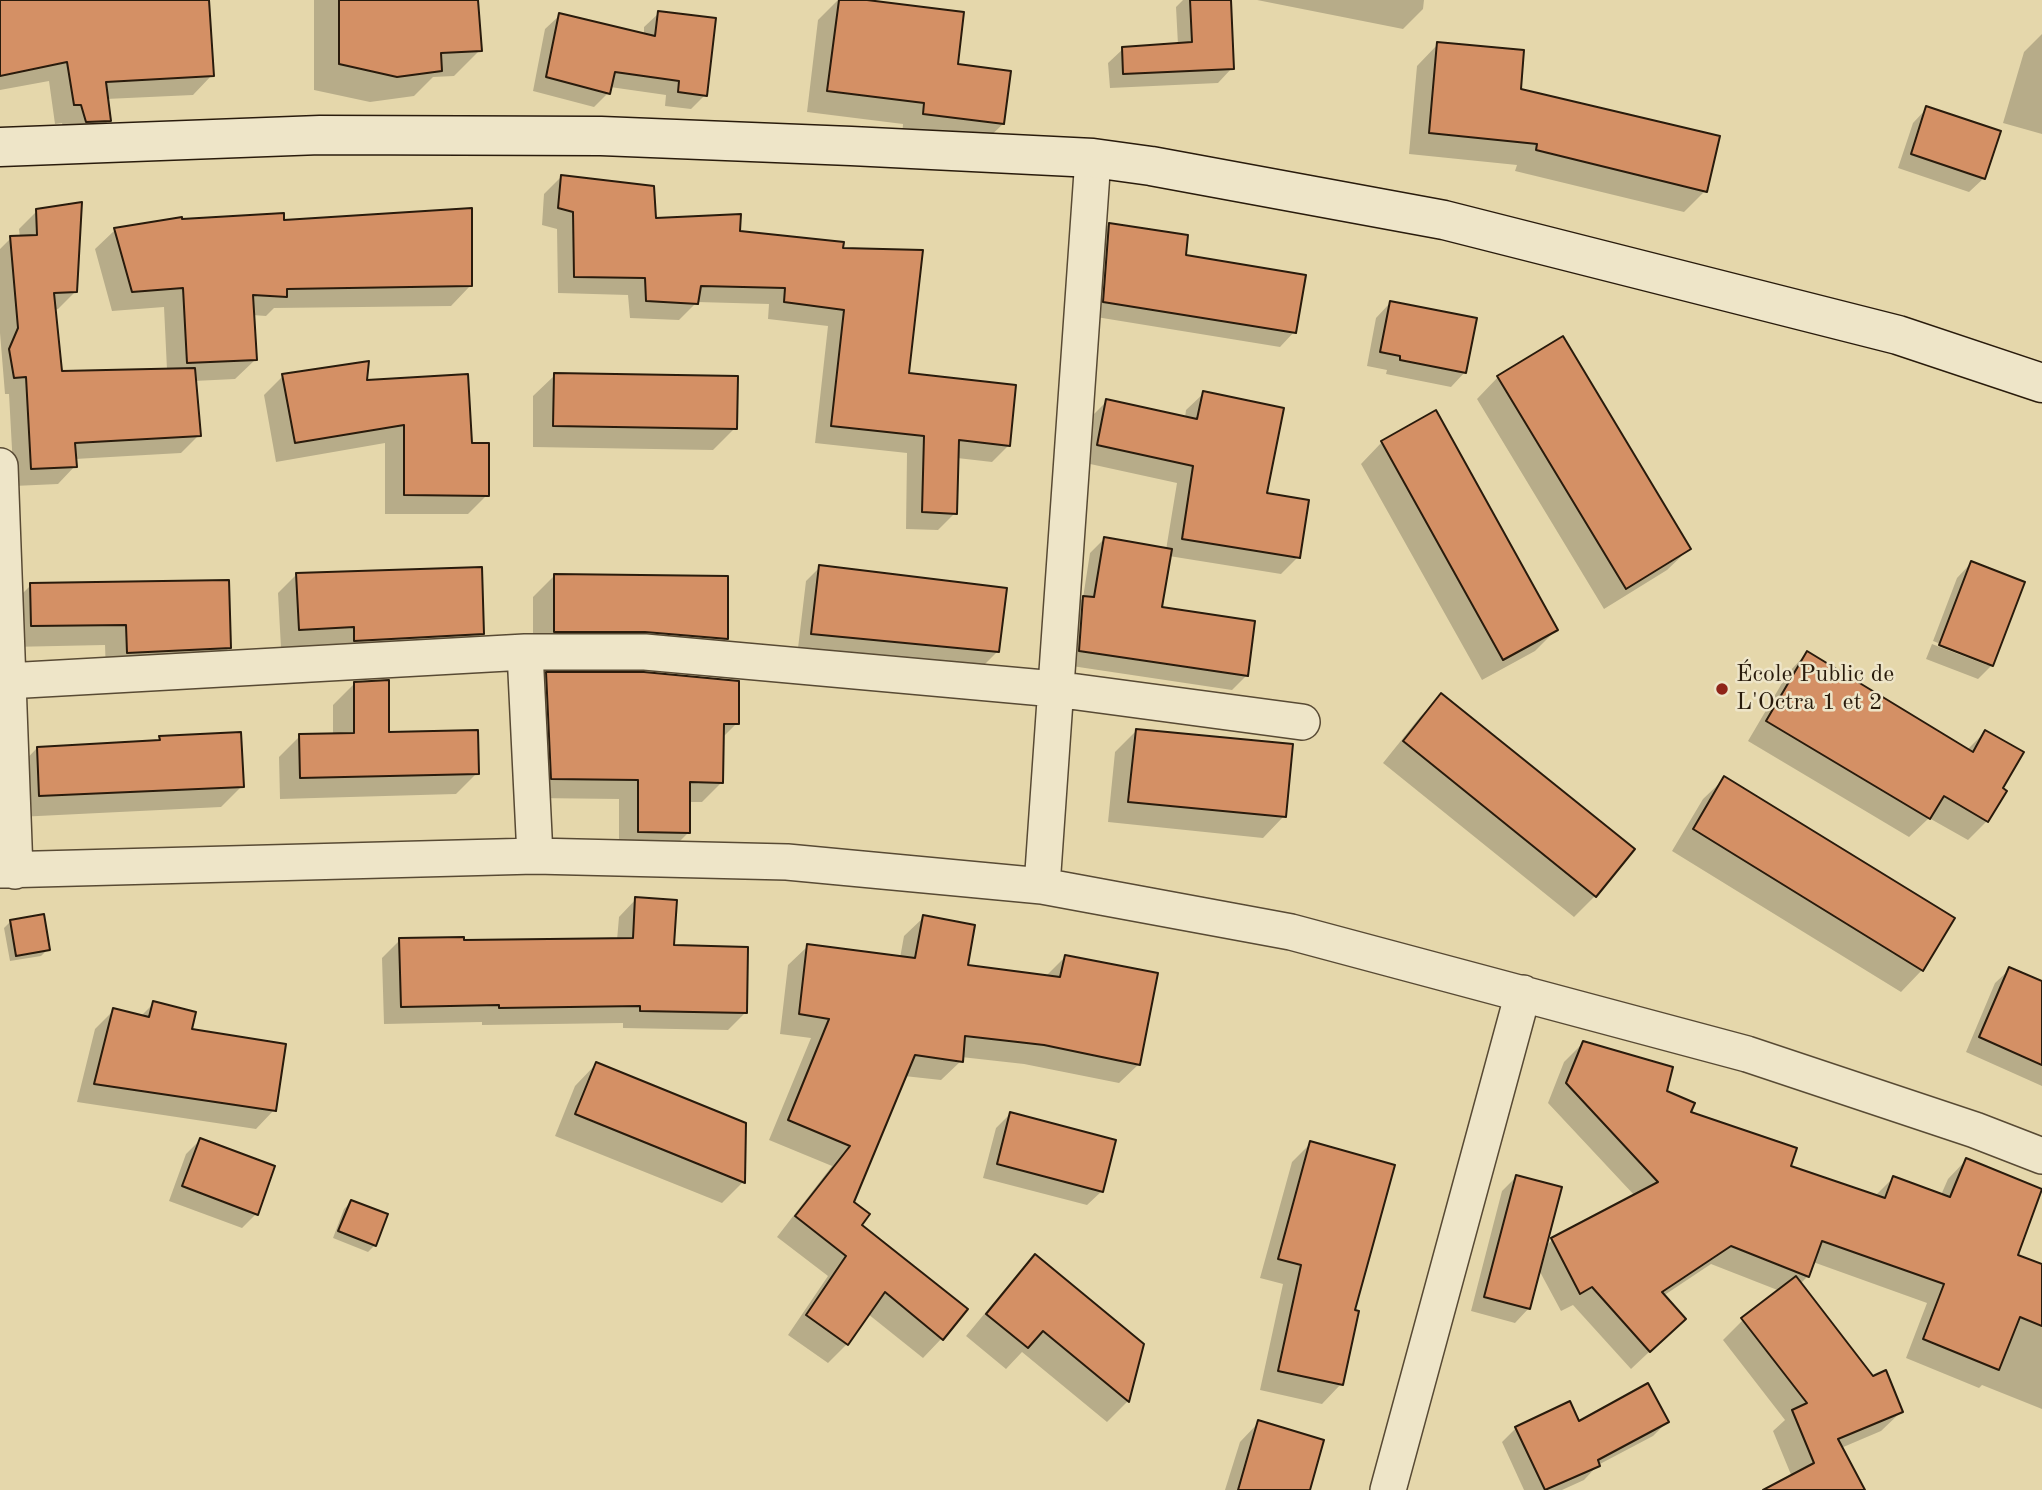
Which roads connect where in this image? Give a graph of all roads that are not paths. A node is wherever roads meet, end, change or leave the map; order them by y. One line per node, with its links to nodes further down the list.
1 (0, 147): 2 (street)
2 (1093, 158): 3 (street); 7 (street)
3 (2042, 383)
4 (0, 466): 6 (street)
5 (525, 652): 6 (street); 7 (street); 9 (street)
6 (7, 681): 10 (street)
7 (1055, 689): 8 (street); 11 (street)
8 (1302, 722)
9 (535, 856): 10 (street); 11 (street)
10 (8, 870)
11 (1042, 886): 12 (street)
12 (1523, 993): 13 (street); 14 (street)
13 (2042, 1156)
14 (1388, 1490)

